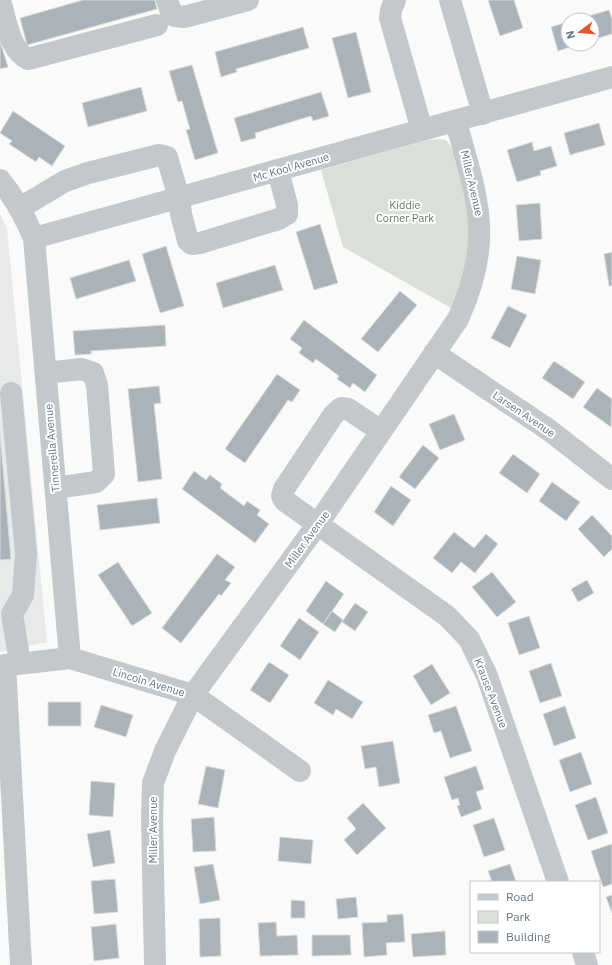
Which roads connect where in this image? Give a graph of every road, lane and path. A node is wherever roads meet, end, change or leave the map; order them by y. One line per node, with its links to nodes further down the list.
1 (0, 0): 6 (street)
2 (167, 0): 3 (street)
3 (248, 0)
4 (395, 0): 10 (street)
5 (450, 0): 8 (street)
6 (157, 25)
7 (612, 77): 8 (street, Mc Kool Avenue)
8 (483, 114): 9 (street, Mc Kool Avenue)
9 (456, 122): 10 (street, Mc Kool Avenue); 16 (street, Miller Avenue)
10 (422, 130): 11 (street, Mc Kool Avenue)
11 (278, 171): 13 (street, Mc Kool Avenue); 13 (street)
12 (0, 180): 14 (street)
13 (180, 198): 14 (street); 15 (street, Mc Kool Avenue)
14 (20, 208): 15 (street)
15 (34, 238): 17 (street, Tinnerella Avenue)
16 (434, 353): 19 (street, Miller Avenue); 20 (street, Larsen Avenue)
17 (46, 373): 21 (street, Tinnerella Avenue); 21 (street)
18 (11, 393): 24 (street)
19 (381, 431): 22 (street, Miller Avenue); 22 (street, Krause Avenue)
20 (612, 478)
21 (56, 488): 23 (street, Tinnerella Avenue)
22 (317, 526): 25 (street, Miller Avenue); 28 (street, Krause Avenue)
23 (70, 658): 24 (street, Lincoln Avenue); 25 (street, Lincoln Avenue)
24 (8, 665): 26 (street)
25 (193, 695): 27 (street, Lincoln Avenue); 31 (street, Miller Avenue)
26 (5, 757): 30 (street)
27 (300, 771)
28 (558, 881)
29 (582, 953): 32 (street)
30 (21, 965)
31 (155, 965)
32 (587, 965)

